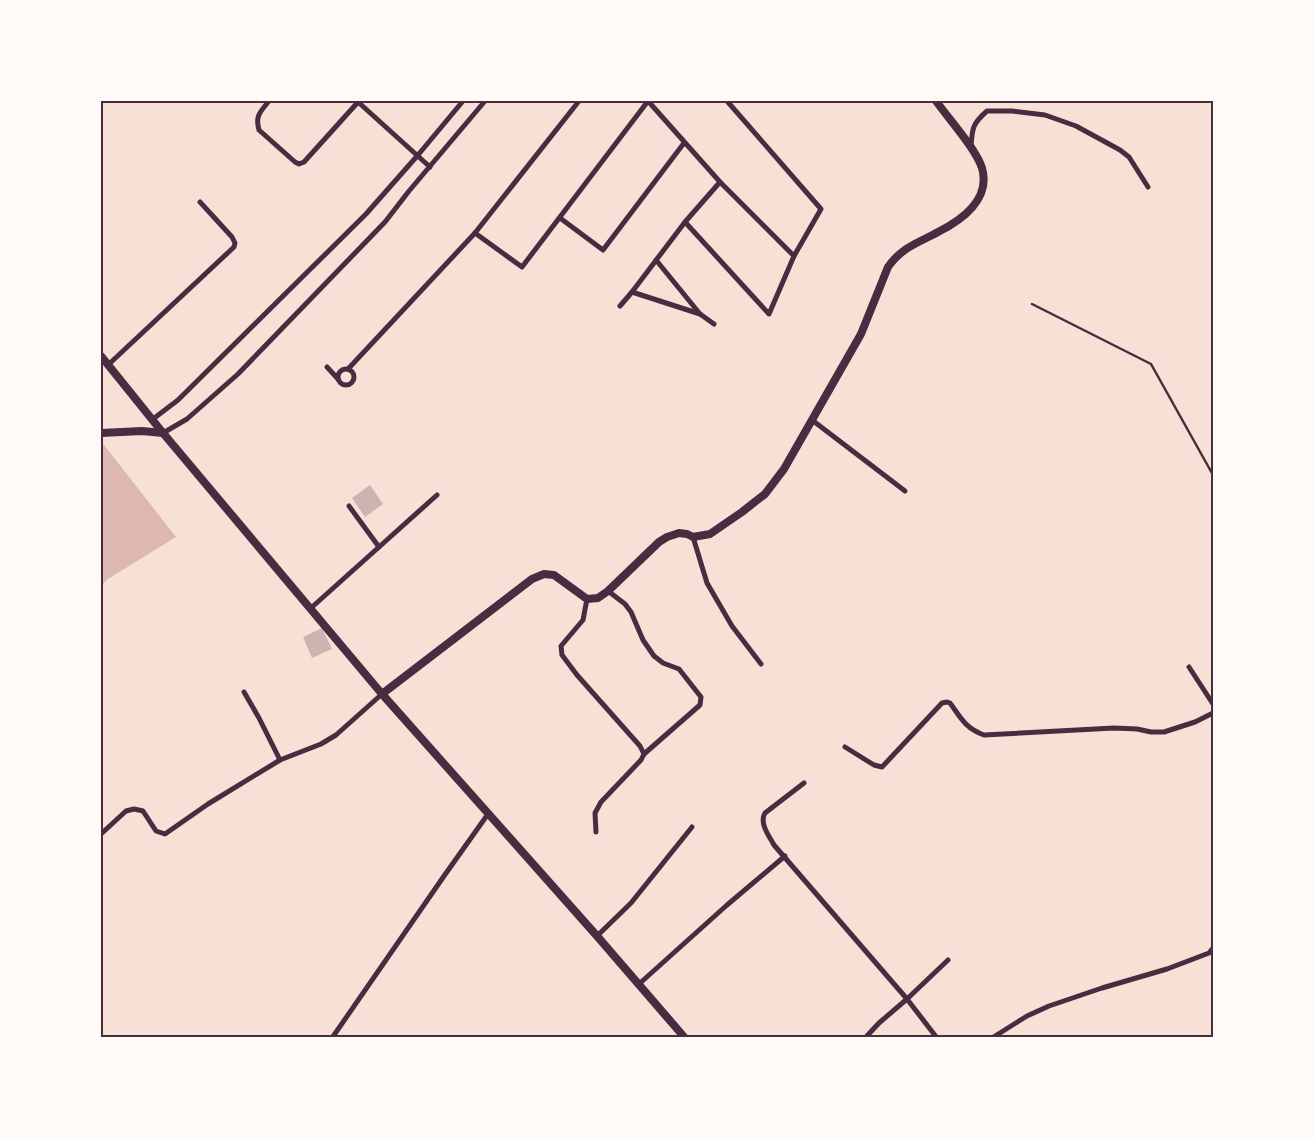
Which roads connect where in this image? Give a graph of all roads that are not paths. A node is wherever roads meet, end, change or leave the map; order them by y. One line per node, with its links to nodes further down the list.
1 (268, 101): 8 (street)
2 (463, 101): 11 (street)
3 (485, 101): 12 (street)
4 (578, 101): 18 (street)
5 (648, 101): 9 (street); 16 (street)
6 (727, 101): 19 (street)
7 (936, 101): 10 (street)
8 (358, 102): 11 (street)
9 (684, 143): 13 (street); 16 (street)
10 (971, 148): 14 (street); 31 (street)
11 (418, 155): 12 (street); 30 (street)
12 (430, 167): 33 (street)
13 (720, 182): 17 (street); 19 (street)
14 (1148, 187)
15 (200, 202): 26 (street)
16 (560, 218): 18 (street)
17 (685, 222): 19 (street); 20 (street)
18 (475, 233): 28 (street)
19 (794, 256)
20 (656, 260): 21 (street); 23 (street)
21 (632, 292): 22 (street); 23 (street)
22 (620, 306)
23 (700, 314): 24 (street)
24 (714, 324)
25 (101, 356): 26 (street)
26 (108, 365): 30 (street)
27 (327, 367): 29 (street)
28 (348, 369): 29 (street); 29 (street)
29 (338, 380)
30 (153, 419): 32 (street); 33 (street)
31 (812, 420): 35 (street); 38 (street)
32 (142, 431): 33 (street); 34 (street)
33 (163, 432): 42 (street)
34 (101, 433)
35 (905, 491)
36 (437, 495): 39 (street)
37 (348, 506): 39 (street)
38 (693, 537): 40 (street); 43 (street)
39 (379, 547): 42 (street)
40 (608, 591): 41 (street); 50 (street)
41 (587, 599): 46 (street); 50 (street)
42 (311, 608): 46 (street)
43 (761, 664)
44 (1189, 667): 47 (street)
45 (244, 692): 51 (street)
46 (382, 694): 51 (street); 53 (street)
47 (1213, 704)
48 (1213, 713): 49 (street)
49 (846, 747)
50 (644, 754): 55 (street)
51 (280, 760): 56 (street)
52 (804, 783): 57 (street)
53 (488, 814): 58 (street); 63 (street)
54 (692, 827): 58 (street)
55 (596, 832)
56 (101, 834)
57 (785, 856): 61 (street); 62 (street)
58 (597, 936): 61 (street)
59 (1213, 948): 67 (street)
60 (948, 960): 62 (street)
61 (639, 984): 64 (street)
62 (907, 999): 65 (street); 66 (street)
63 (332, 1038)
64 (685, 1038)
65 (866, 1038)
66 (937, 1038)
67 (992, 1038)

